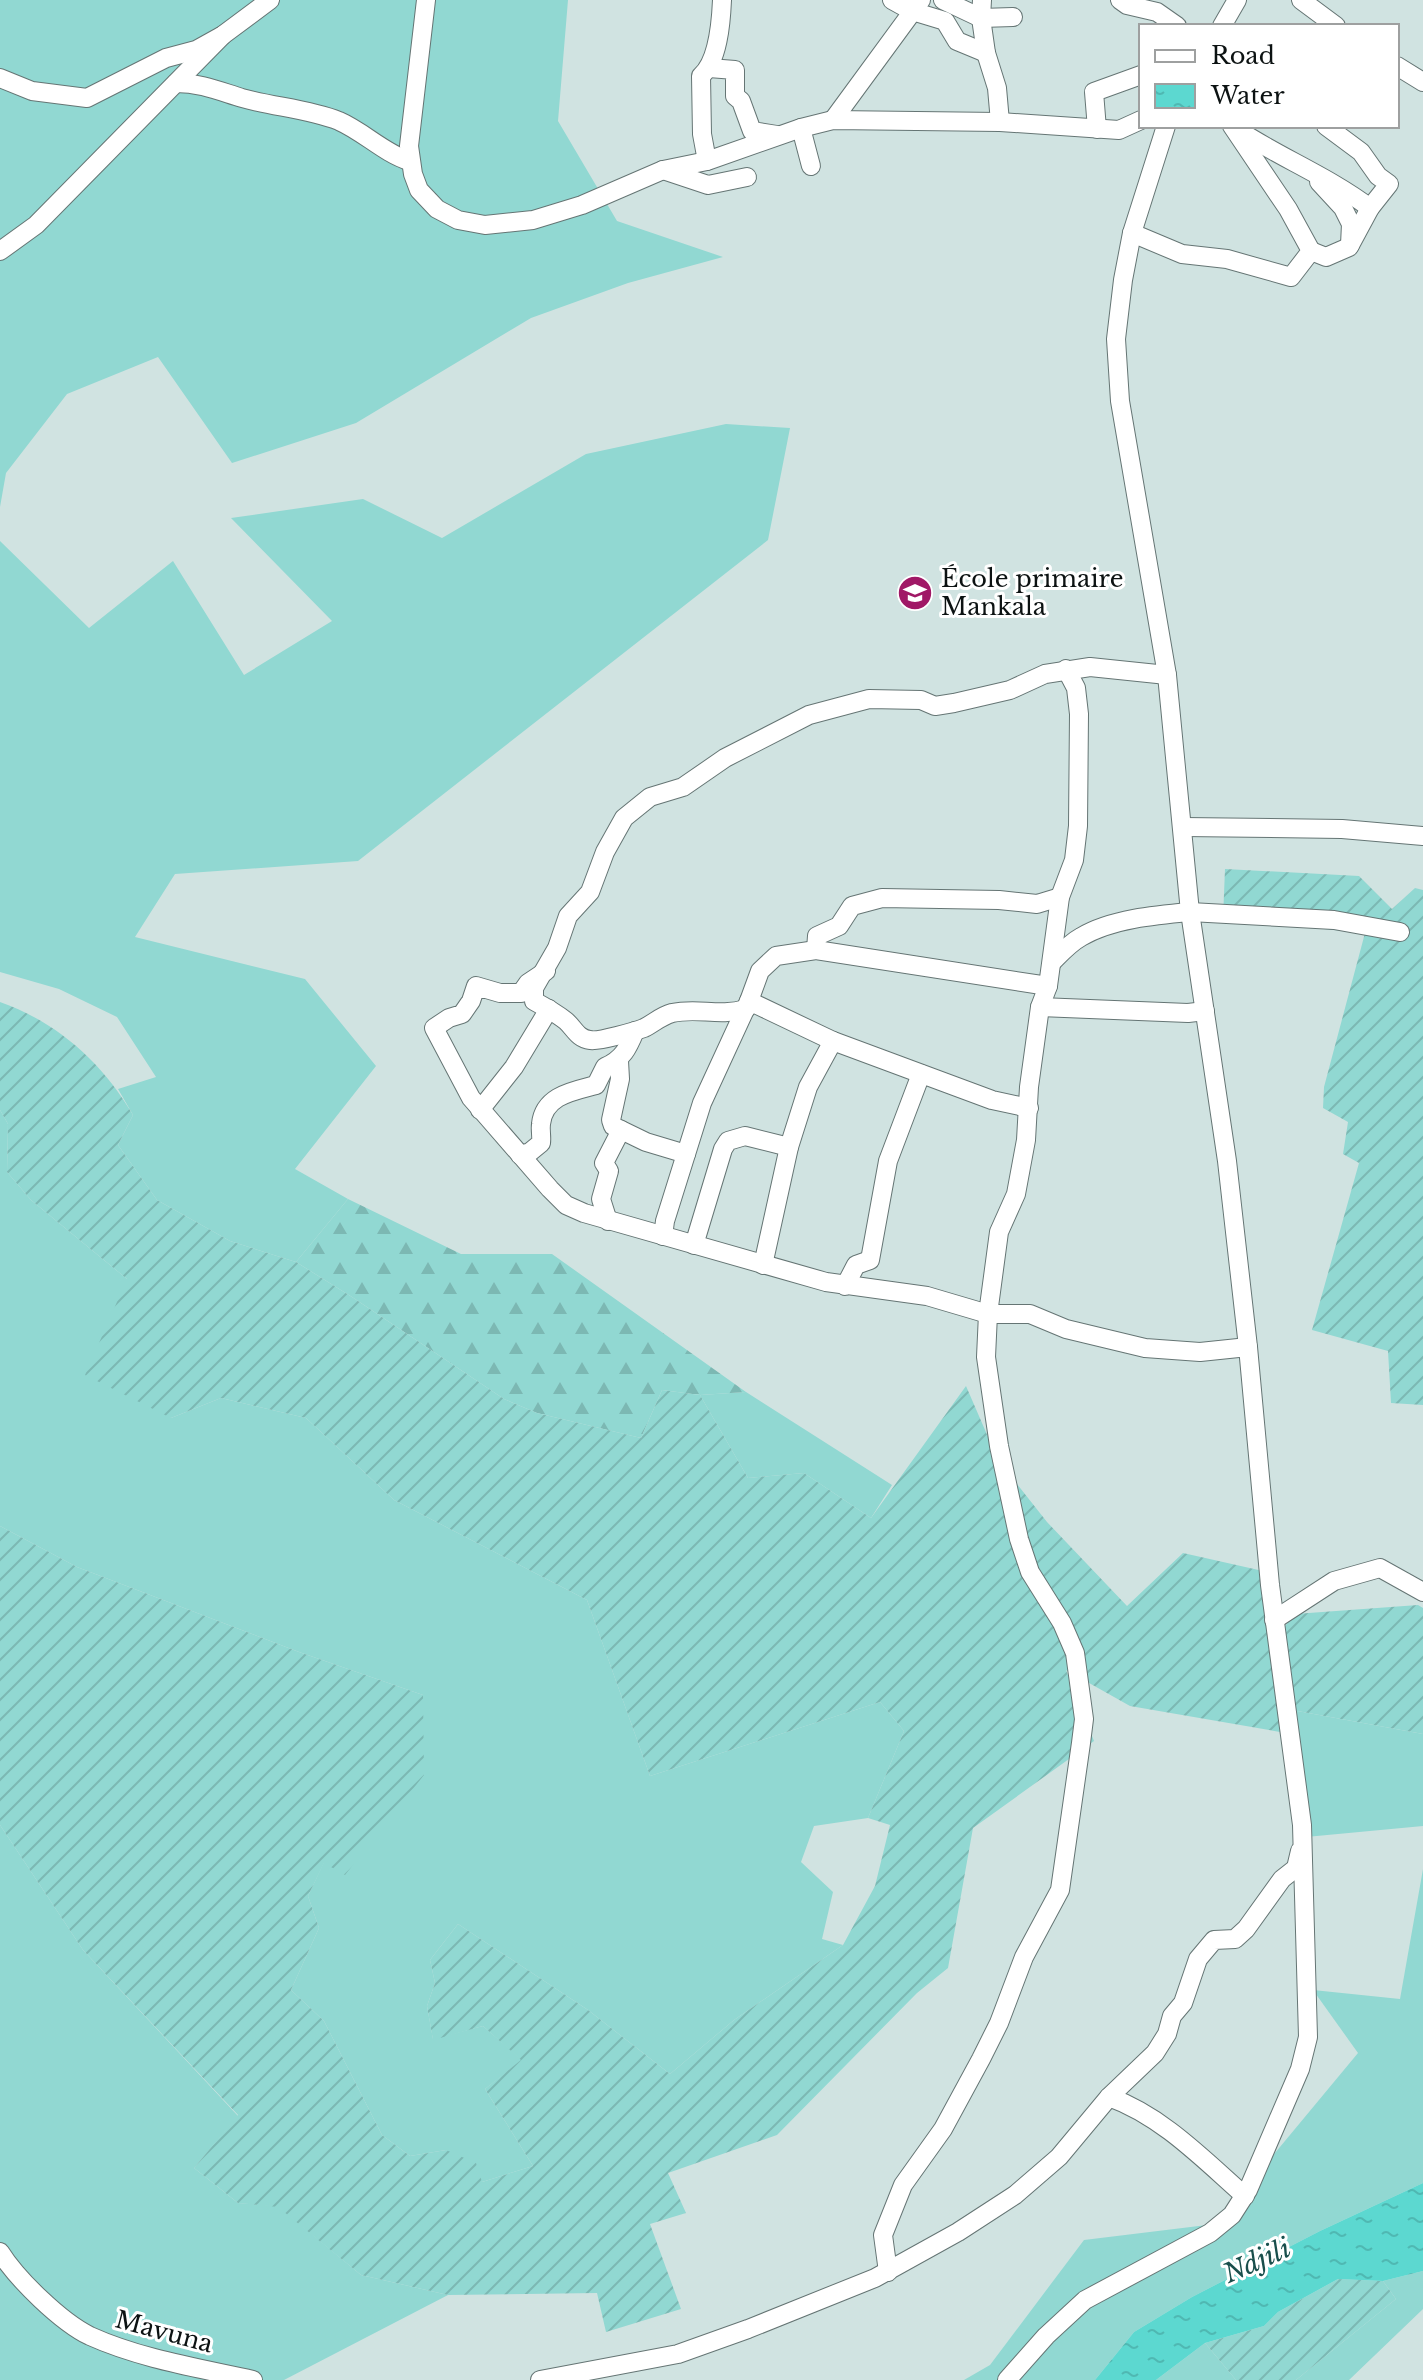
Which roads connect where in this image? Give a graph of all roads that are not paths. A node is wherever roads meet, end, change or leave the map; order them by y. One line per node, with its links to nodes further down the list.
1 (270, 0): 15 (street)
2 (426, 0): 33 (street)
3 (722, 0): 18 (street)
4 (892, 0): 9 (street)
5 (943, 0): 10 (street)
6 (1120, 0): 12 (street)
7 (1237, 0): 13 (street)
8 (1301, 0): 14 (street)
9 (917, 5): 16 (street); 23 (street)
10 (982, 9): 11 (street); 16 (street)
11 (1013, 17)
12 (1174, 24)
13 (1223, 24)
14 (1333, 24)
15 (223, 35): 20 (street); 22 (street)
16 (986, 53): 24 (street)
17 (1399, 67): 21 (street)
18 (709, 68): 32 (street); 34 (street)
19 (1139, 76): 30 (street)
20 (0, 78)
21 (1423, 82)
22 (176, 83): 33 (street); 42 (street)
23 (833, 120): 24 (street); 26 (street)
24 (1000, 122): 30 (street)
25 (1136, 122): 30 (street)
26 (801, 128): 32 (street); 36 (street)
27 (1233, 128): 43 (street)
28 (1235, 128): 35 (street)
29 (1329, 128): 39 (street)
30 (1097, 129)
31 (1163, 134): 40 (street)
32 (782, 135): 34 (street)
33 (409, 161): 37 (street)
34 (707, 161): 37 (street)
35 (1294, 162): 39 (street); 41 (street)
36 (811, 166)
37 (663, 170): 38 (street)
38 (747, 177)
39 (1370, 208): 41 (street)
40 (1132, 233): 43 (street); 45 (street)
41 (1349, 247): 43 (street)
42 (0, 251)
43 (1311, 251)
44 (1066, 669): 45 (street); 48 (street); 53 (street)
45 (1167, 675): 46 (street)
46 (1183, 827): 47 (street); 49 (street)
47 (1423, 836)
48 (1060, 897): 51 (street); 52 (street)
49 (1190, 912): 50 (street); 52 (street); 58 (street)
50 (1400, 932)
51 (816, 950): 54 (street); 55 (street)
52 (1052, 962): 54 (street)
53 (546, 971): 57 (street); 64 (street)
54 (1048, 986): 56 (street)
55 (748, 1005): 59 (street); 60 (street); 67 (street)
56 (1040, 1007): 58 (street); 63 (street)
57 (549, 1009): 59 (street); 64 (street)
58 (1205, 1011): 75 (street)
59 (635, 1031): 61 (street)
60 (833, 1041): 62 (street); 66 (street)
61 (619, 1061): 65 (street); 68 (street)
62 (921, 1074): 63 (street); 73 (street)
63 (1029, 1108): 74 (street)
64 (480, 1110): 68 (street)
65 (621, 1130): 67 (street); 69 (street)
66 (789, 1147): 71 (street); 72 (street)
67 (686, 1154): 70 (street)
68 (520, 1155): 69 (street)
69 (608, 1221): 70 (street)
70 (663, 1236): 71 (street)
71 (694, 1245): 72 (street)
72 (763, 1265): 73 (street)
73 (845, 1286): 74 (street)
74 (988, 1314): 75 (street); 82 (street)
75 (1248, 1347): 77 (street)
76 (1423, 1592): 77 (street)
77 (1274, 1620): 78 (street)
78 (1302, 1825): 79 (street); 80 (street)
79 (1109, 2097): 80 (street); 82 (street)
80 (1245, 2196): 85 (street)
81 (0, 2252): 83 (street, Mavuna)
82 (888, 2272): 84 (street)
83 (253, 2380)
84 (540, 2380)
85 (1007, 2380)

